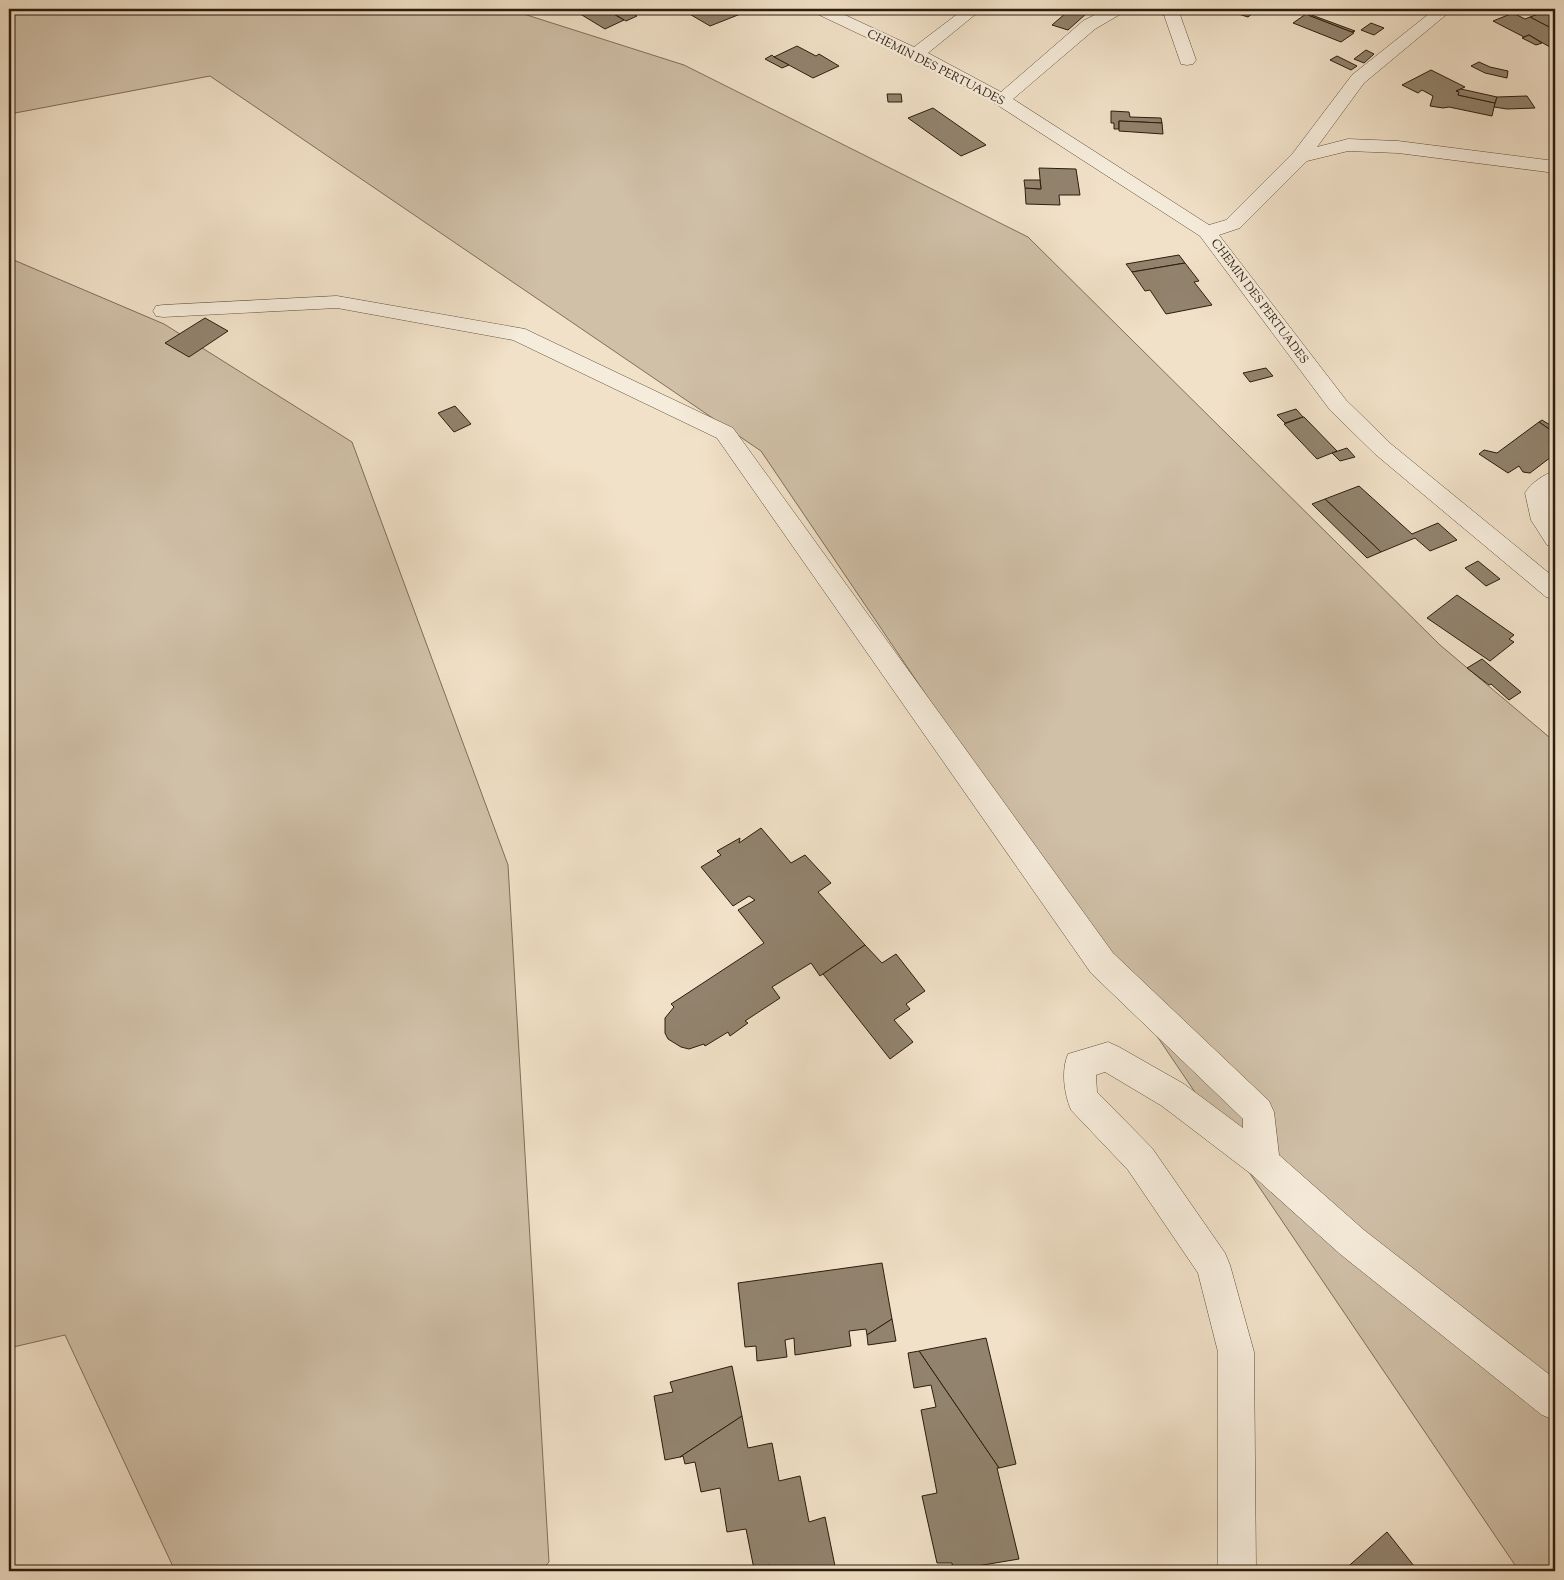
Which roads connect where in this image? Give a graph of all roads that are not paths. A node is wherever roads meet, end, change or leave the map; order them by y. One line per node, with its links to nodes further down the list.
1 (819, 9): 6 (street, CHEMIN DES PERTUADES)
2 (974, 9): 6 (street)
3 (1118, 9): 8 (street)
4 (1158, 9): 7 (street)
5 (1444, 9): 9 (street)
6 (916, 54): 8 (street, CHEMIN DES PERTUADES)
7 (1187, 60)
8 (1002, 100): 11 (street, CHEMIN DES PERTUADES)
9 (1300, 157): 10 (street); 11 (street)
10 (1555, 167)
11 (1207, 232): 15 (street, CHEMIN DES PERTUADES)
12 (163, 311): 16 (street)
13 (1555, 479): 14 (street)
14 (1555, 540)
15 (1555, 591)
16 (1263, 1162): 17 (street); 18 (street)
17 (1555, 1402)
18 (1237, 1571)

